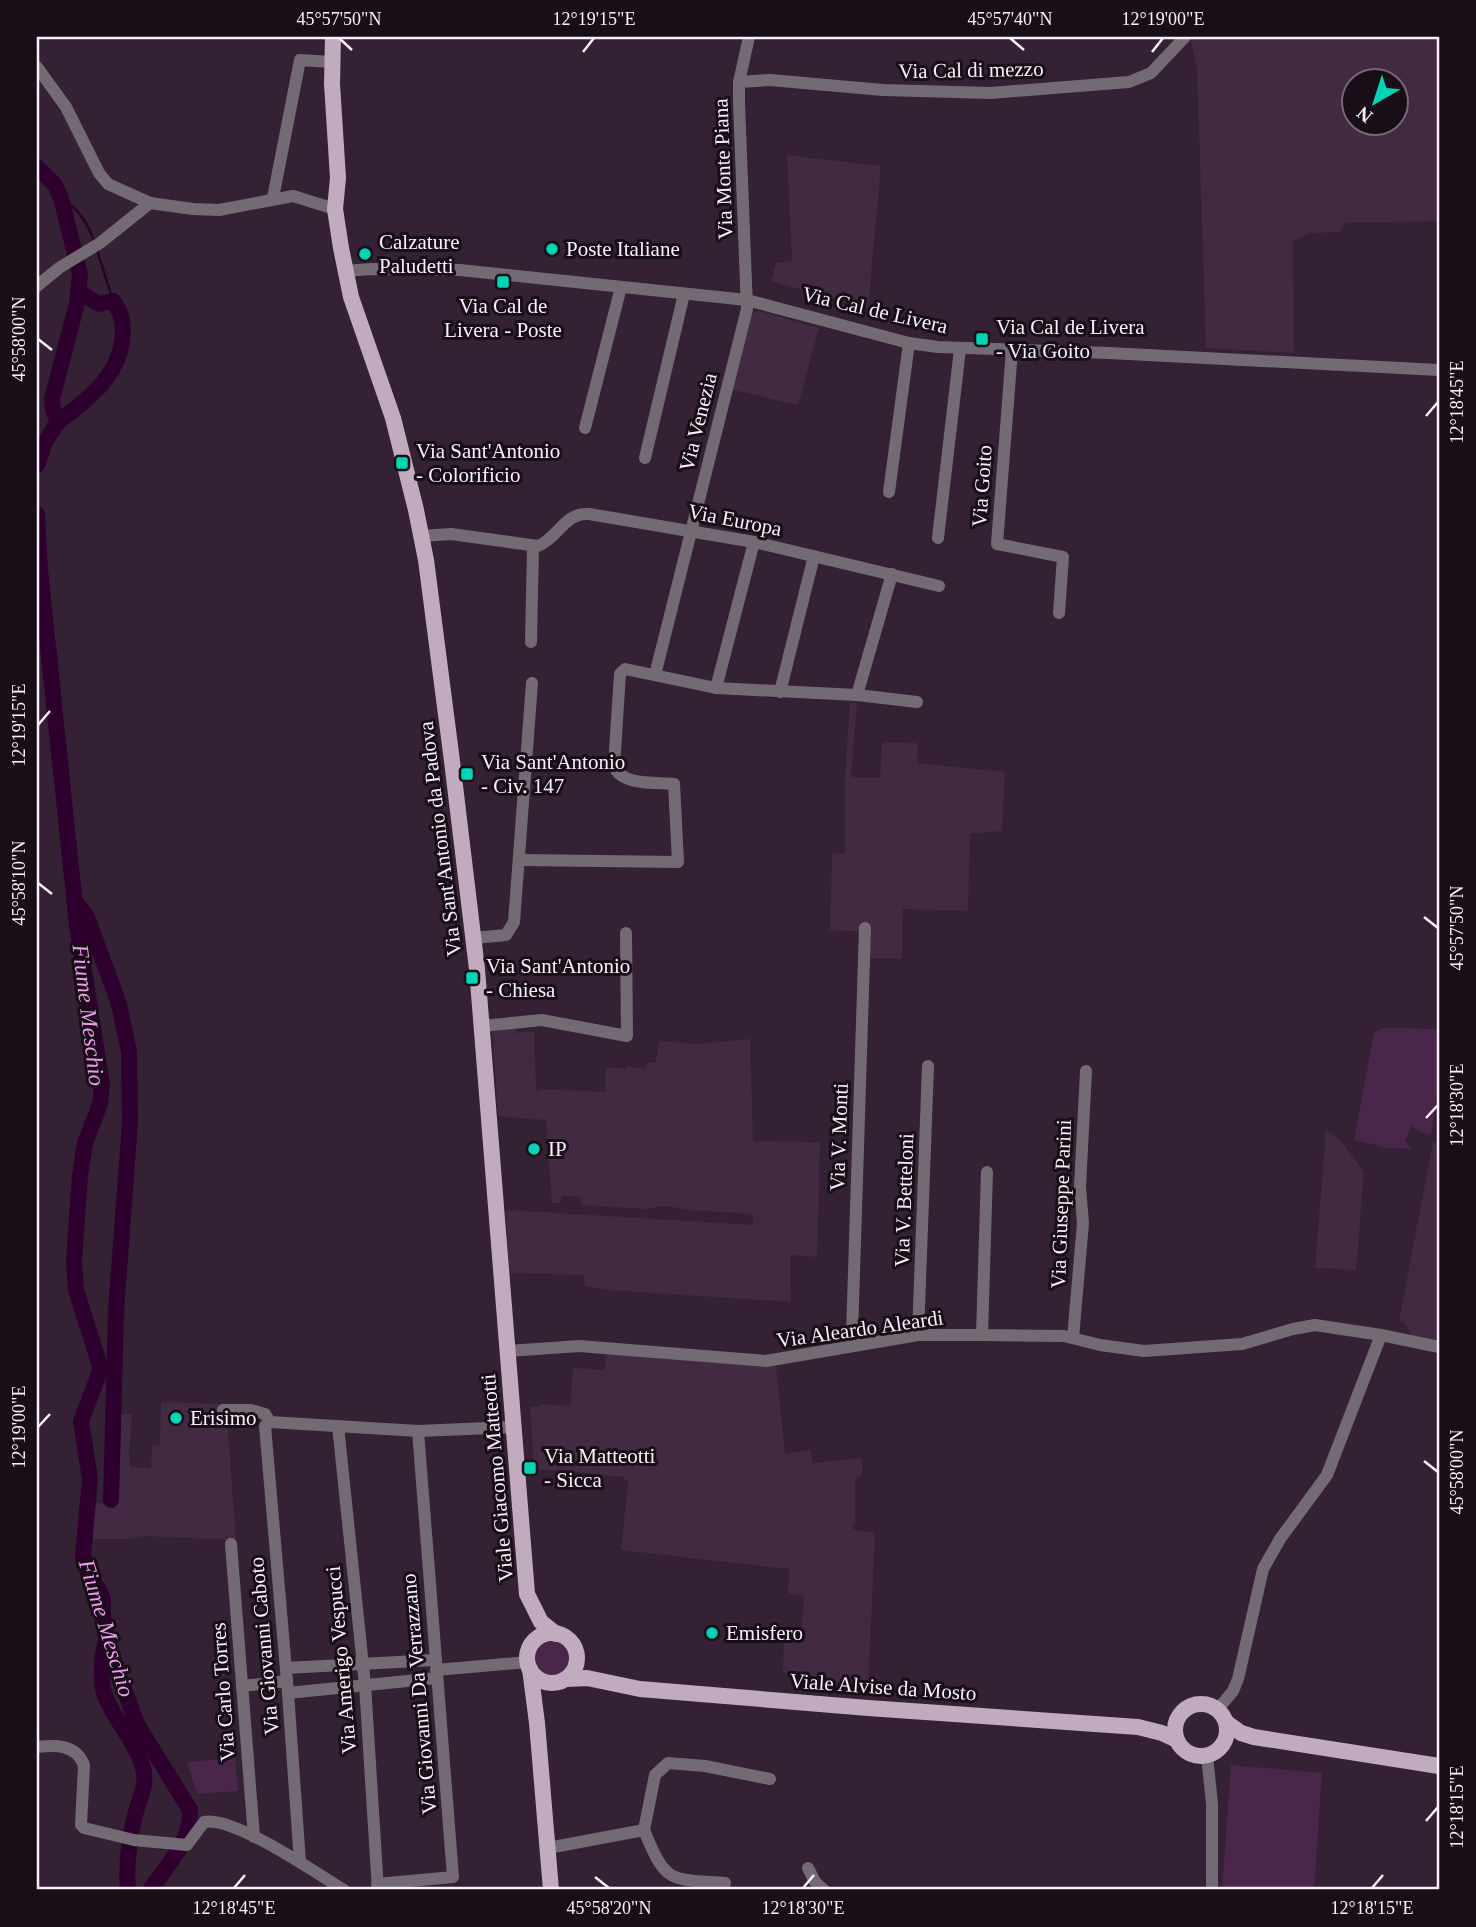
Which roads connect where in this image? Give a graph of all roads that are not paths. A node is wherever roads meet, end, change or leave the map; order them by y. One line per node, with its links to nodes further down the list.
1 (749, 37): 6 (street, Via Monte Piana)
2 (1185, 37): 6 (street, Via Cal di mezzo)
3 (332, 38): 4 (main road, Via Sant'Antonio da Padova)
4 (332, 62): 7 (street); 9 (main road, Via Sant'Antonio da Padova)
5 (37, 67): 8 (street)
6 (739, 82): 14 (street, Via Monte Piana)
7 (273, 198): 8 (street); 9 (street)
8 (150, 203): 11 (street)
9 (335, 209): 10 (main road, Via Sant'Antonio da Padova)
10 (345, 271): 12 (street, Via Cal de Livera); 23 (main road, Via Sant'Antonio da Padova)
11 (37, 286)
12 (621, 287): 13 (street, Via Cal de Livera); 19 (street)
13 (684, 294): 14 (street, Via Cal de Livera); 20 (street)
14 (747, 300): 15 (street, Via Cal de Livera); 22 (street, Via Venezia)
15 (909, 343): 16 (street, Via Cal de Livera); 21 (street)
16 (960, 349): 17 (street, Via Cal de Livera); 24 (street)
17 (1012, 350): 18 (street, Via Cal de Livera); 30 (street, Via Goito)
18 (1439, 370)
19 (585, 428)
20 (645, 458)
21 (889, 492)
22 (692, 531): 25 (street, Via Europa); 26 (street, Via Europa); 32 (street, Via Venezia)
23 (422, 536): 26 (street); 41 (main road, Via Sant'Antonio da Padova)
24 (938, 538)
25 (754, 542): 27 (street, Via Europa); 34 (street)
26 (533, 547): 31 (street)
27 (814, 556): 28 (street, Via Europa); 35 (street)
28 (892, 573): 29 (street, Via Europa); 36 (street)
29 (939, 586)
30 (1059, 613)
31 (531, 642)
32 (655, 675): 34 (street); 38 (street)
33 (531, 683): 38 (street)
34 (716, 688): 35 (street)
35 (780, 692): 36 (street)
36 (857, 695): 37 (street)
37 (917, 702)
38 (520, 860): 41 (street)
39 (865, 928): 50 (street, Via V. Monti)
40 (626, 933): 42 (street)
41 (474, 938): 42 (main road, Via Sant'Antonio da Padova)
42 (482, 1026): 52 (main road, Via Sant'Antonio da Padova)
43 (928, 1066): 46 (street, Via V. Betteloni)
44 (1086, 1070): 49 (street, Via Giuseppe Parini)
45 (987, 1172): 47 (street)
46 (918, 1335): 47 (street, Via Aleardo Aleardi); 50 (street, Via Aleardo Aleardi)
47 (982, 1335): 49 (street, Via Aleardo Aleardi)
48 (1381, 1335): 49 (street, Via Aleardo Aleardi); 51 (street, Via Aleardo Aleardi); 71 (street)
49 (1073, 1338)
50 (854, 1346): 52 (street, Via Aleardo Aleardi)
51 (1439, 1347)
52 (508, 1351): 56 (main road, Viale Giacomo Matteotti)
53 (223, 1410): 54 (street)
54 (267, 1424): 55 (street); 66 (street, Via Giovanni Caboto)
55 (338, 1426): 57 (street); 63 (street, Via Amerigo Vespucci)
56 (513, 1427): 57 (street); 59 (main road, Viale Giacomo Matteotti)
57 (418, 1431): 65 (street, Via Giovanni Da Verrazzano)
58 (231, 1544): 70 (street, Via Carlo Torres)
59 (528, 1598): 60 (main road, Viale Giacomo Matteotti); 61 (main road)
60 (556, 1634): 61 (main road); 62 (main road)
61 (531, 1645): 64 (main road)
62 (578, 1656): 67 (main road); 69 (main road, Viale Alvise da Mosto)
63 (362, 1664): 65 (street); 66 (street); 68 (street, Via Amerigo Vespucci)
64 (529, 1666): 65 (street); 67 (main road); 73 (main road)
65 (436, 1669): 68 (street); 88 (street, Via Giovanni Da Verrazzano)
66 (287, 1681): 68 (street); 70 (street); 85 (street, Via Giovanni Caboto)
67 (562, 1681): 69 (main road, Viale Alvise da Mosto); 73 (main road)
68 (365, 1685): 88 (street, Via Amerigo Vespucci)
69 (626, 1685): 74 (main road, Viale Alvise da Mosto)
70 (242, 1686): 83 (street, Via Carlo Torres)
71 (1223, 1716): 72 (main road); 75 (main road); 77 (main road)
72 (1178, 1718): 74 (main road, Viale Alvise da Mosto); 76 (main road)
73 (537, 1723): 84 (main road)
74 (1138, 1727): 76 (main road, Viale Alvise da Mosto)
75 (1254, 1737): 77 (main road); 80 (main road)
76 (1177, 1740): 79 (main road)
77 (1224, 1743): 79 (main road)
78 (37, 1747): 83 (street)
79 (1207, 1756): 92 (street)
80 (1439, 1766)
81 (770, 1779): 82 (street)
82 (644, 1830): 84 (street); 87 (street)
83 (254, 1837): 85 (street)
84 (548, 1848): 90 (main road)
85 (300, 1862): 89 (street)
86 (808, 1868): 91 (street)
87 (725, 1882)
88 (378, 1887)
89 (344, 1890)
90 (551, 1890)
91 (824, 1890)
92 (1212, 1890)

